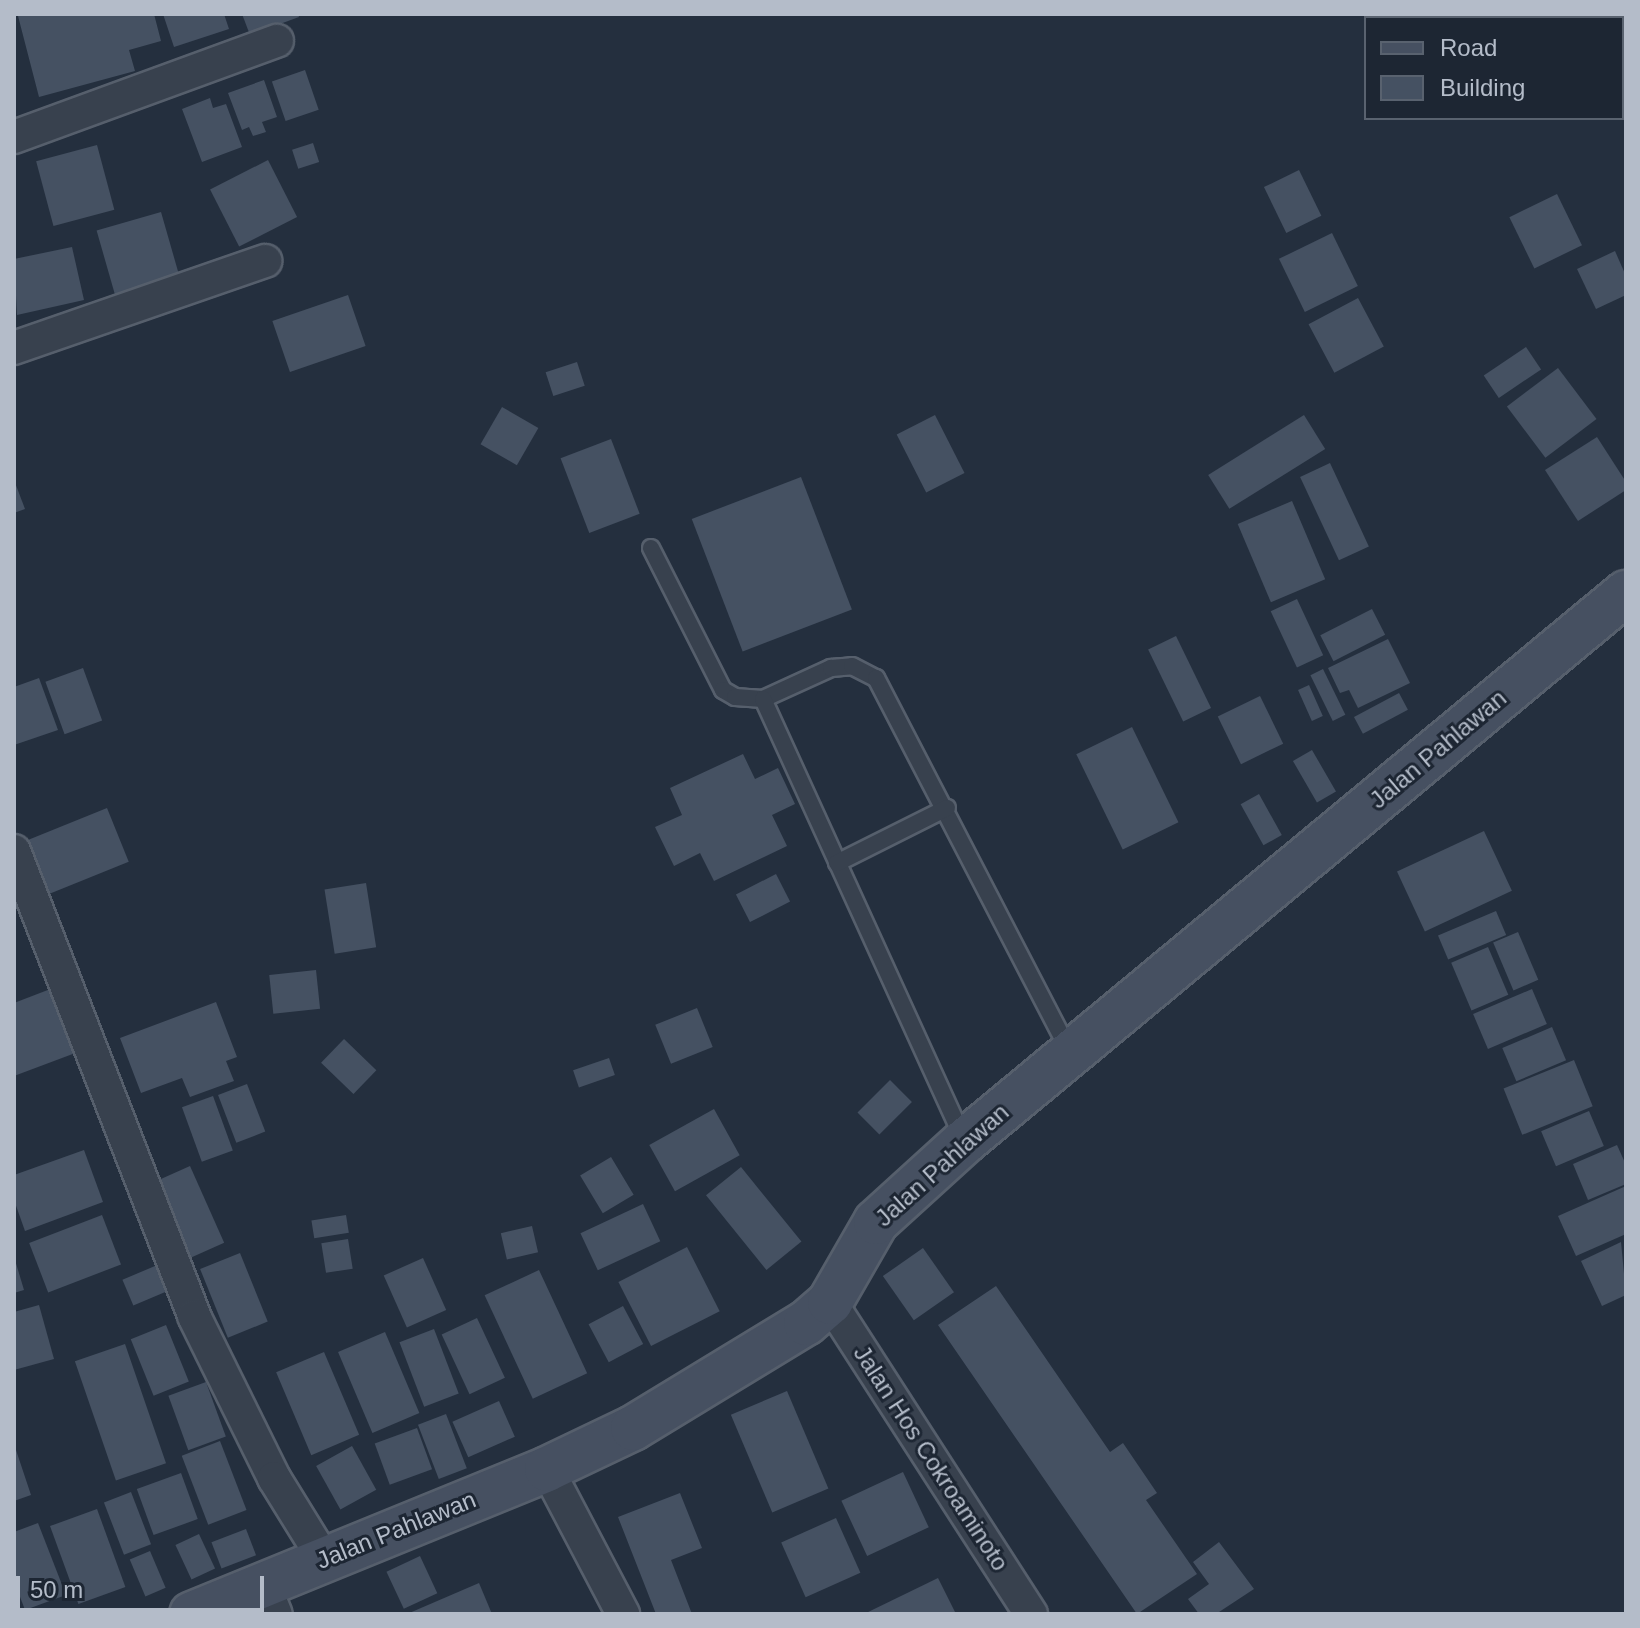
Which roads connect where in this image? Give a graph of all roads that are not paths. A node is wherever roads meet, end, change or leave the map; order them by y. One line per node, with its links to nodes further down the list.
1 (277, 41): 2 (street)
2 (14, 137)
3 (265, 261): 4 (street)
4 (14, 348)
5 (651, 548): 7 (lane)
6 (1626, 593): 11 (street, Jalan Pahlawan)
7 (763, 699): 8 (lane); 10 (lane)
8 (947, 808): 10 (lane); 11 (lane)
9 (14, 851): 15 (street)
10 (837, 863): 12 (lane)
11 (1070, 1052): 12 (street, Jalan Pahlawan)
12 (965, 1141): 13 (street, Jalan Pahlawan)
13 (830, 1302): 14 (street, Jalan Pahlawan); 19 (street, Jalan Hos Cokroaminoto)
14 (547, 1469): 15 (street, Jalan Pahlawan); 18 (street)
15 (324, 1559): 16 (street, Jalan Pahlawan)
16 (270, 1600): 17 (street, Jalan Pahlawan)
17 (192, 1614)
18 (623, 1614)
19 (1031, 1614)

